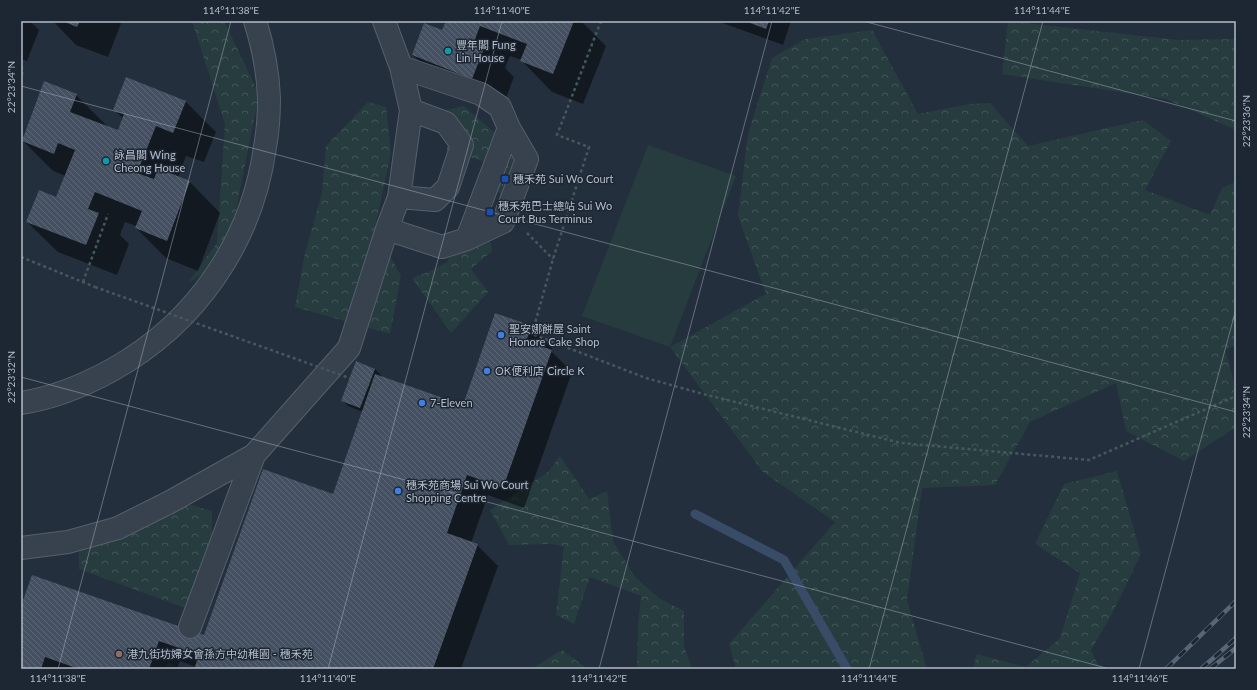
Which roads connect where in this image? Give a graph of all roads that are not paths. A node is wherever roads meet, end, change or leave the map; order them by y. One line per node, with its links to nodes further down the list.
1 (255, 21): 9 (street)
2 (384, 21): 3 (street)
3 (401, 67): 4 (street); 5 (street)
4 (411, 110): 6 (street); 6 (street)
5 (509, 128): 8 (street); 8 (street)
6 (399, 197): 7 (street)
7 (387, 229): 8 (street); 10 (street)
8 (466, 239)
9 (21, 403)
10 (254, 455): 11 (street); 12 (street)
11 (21, 548)
12 (190, 627)

